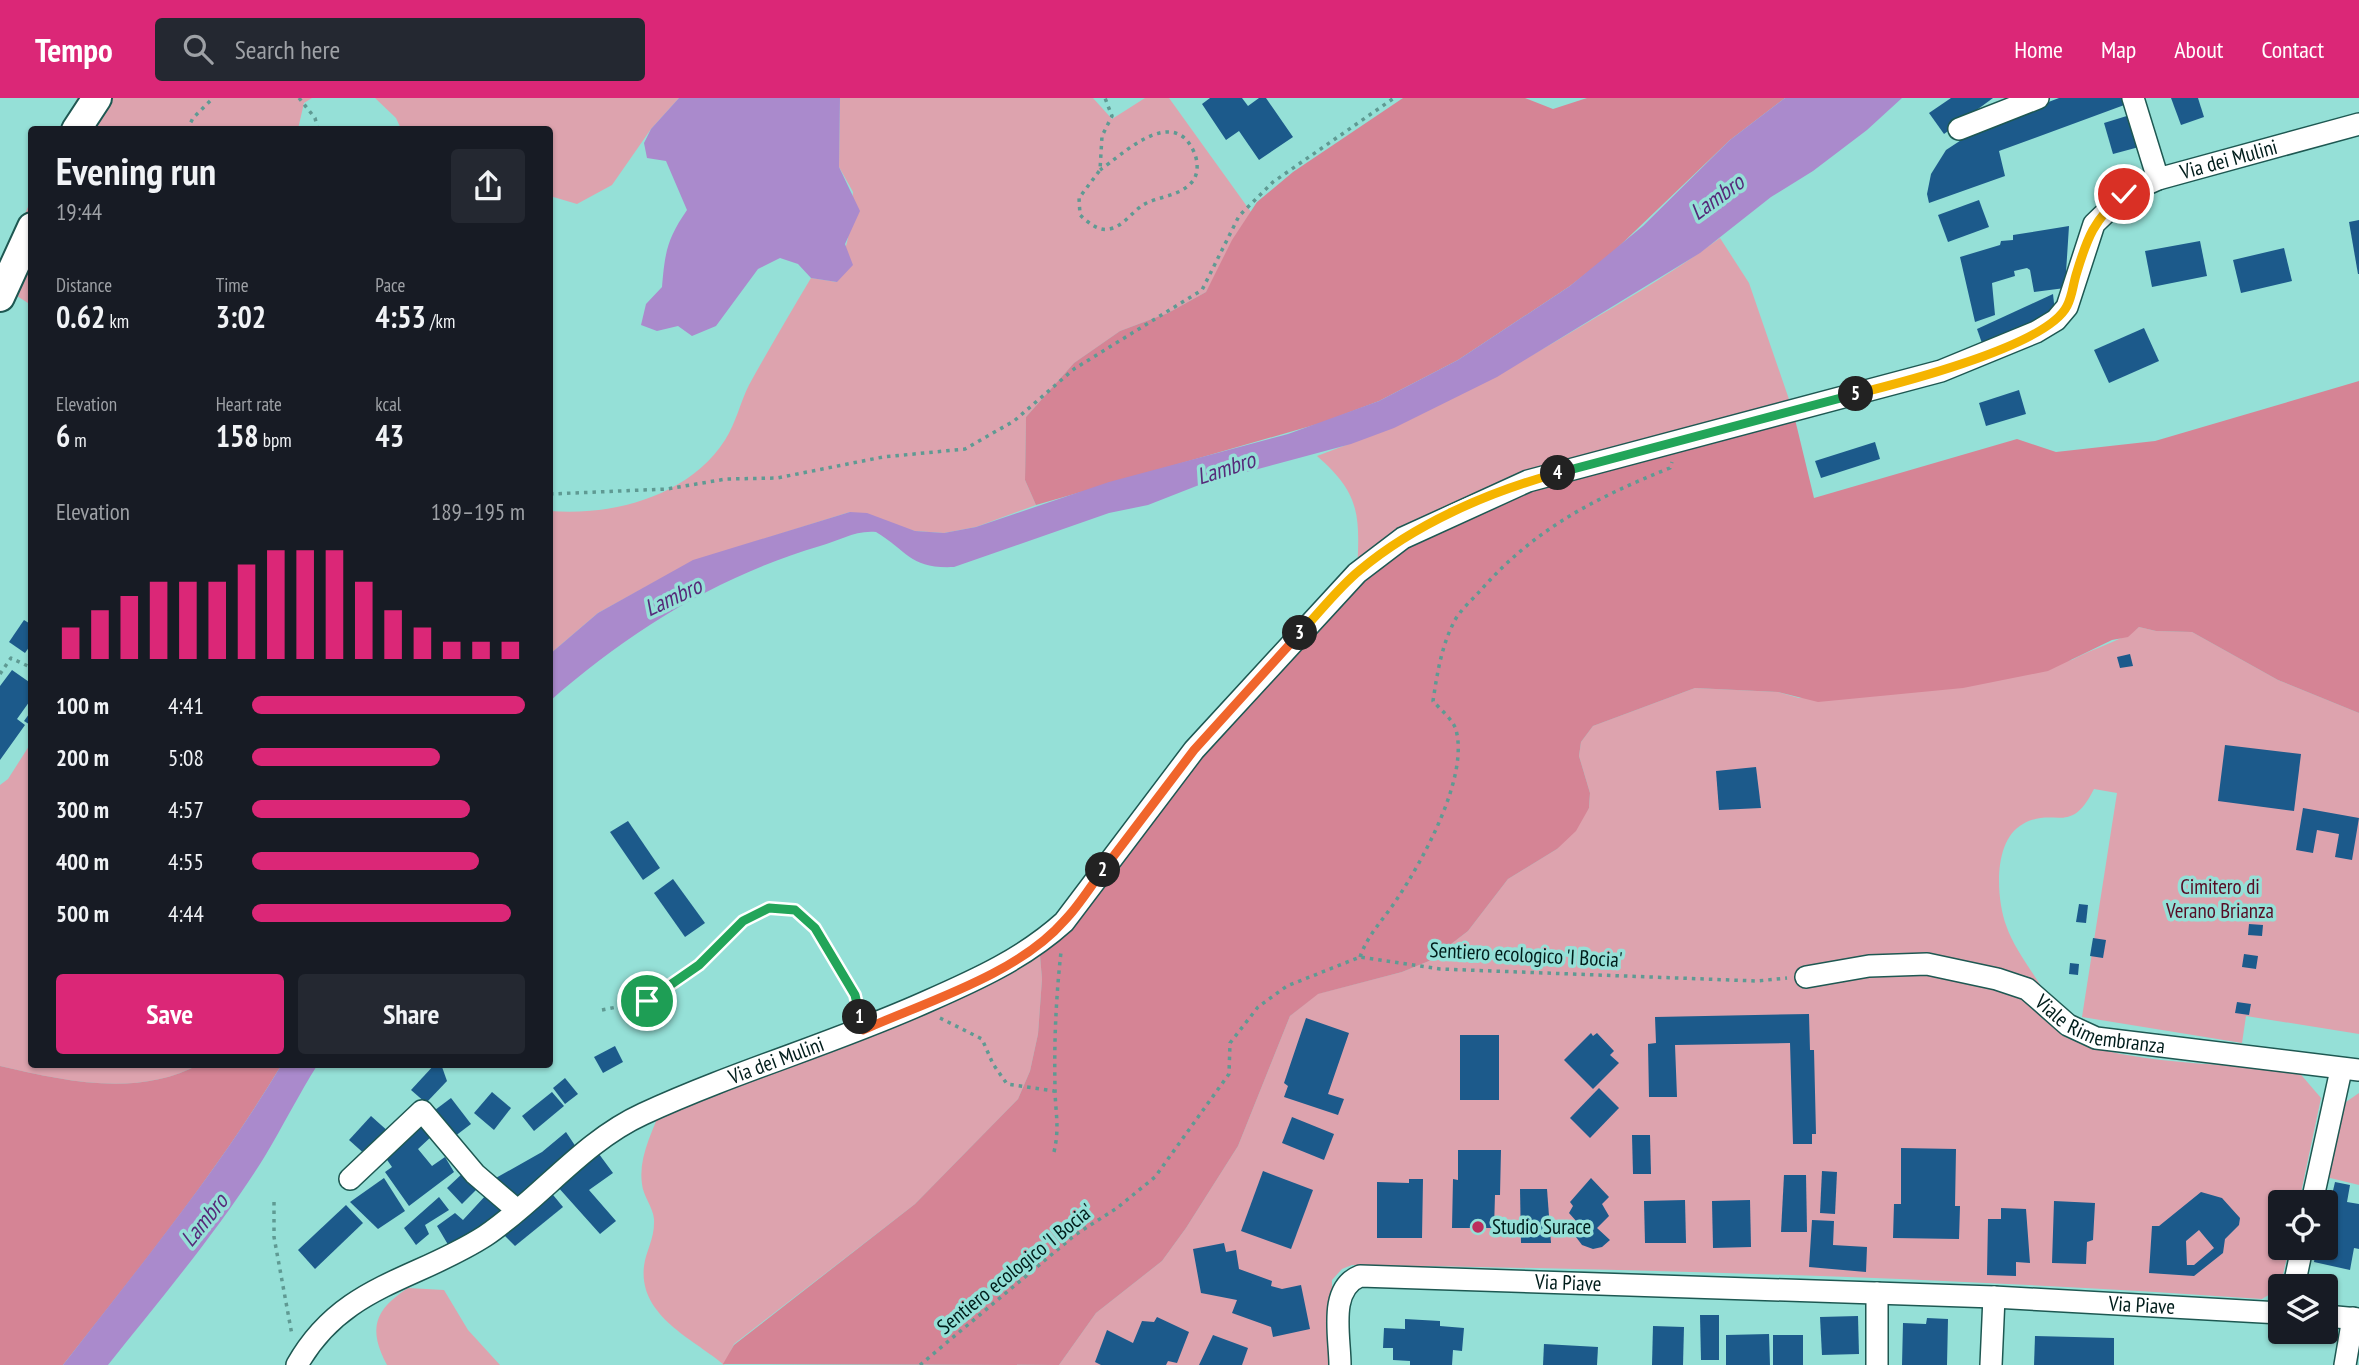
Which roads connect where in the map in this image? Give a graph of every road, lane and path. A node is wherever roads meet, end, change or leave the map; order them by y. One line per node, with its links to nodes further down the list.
1 (97, 98): 9 (street)
2 (213, 98): 10 (path)
3 (299, 98): 11 (path)
4 (1105, 98): 13 (path)
5 (1394, 98): 18 (path)
6 (2038, 98): 12 (street)
7 (2133, 98): 14 (street)
8 (2359, 124): 14 (street, Via dei Mulini)
9 (79, 126)
10 (189, 126)
11 (317, 126)
12 (1959, 129)
13 (1100, 170): 13 (path)
14 (2158, 179): 21 (street, Via dei Mulini)
15 (28, 236): 16 (street)
16 (0, 297)
17 (1670, 468): 22 (path)
18 (553, 494)
19 (28, 666): 20 (path)
20 (0, 674)
21 (1064, 922): 24 (street, Via dei Mulini); 28 (path)
22 (1360, 957): 23 (path, Sentiero ecologico 'I Bocia'); 40 (path, Sentiero ecologico 'I Bocia')
23 (1806, 977): 27 (street, Viale Rimembranza)
24 (922, 1004): 26 (street, Via dei Mulini); 28 (path)
25 (602, 1010): 26 (path)
26 (863, 1030): 33 (street, Via dei Mulini)
27 (2350, 1070): 31 (street)
28 (1055, 1091): 29 (path)
29 (1054, 1152)
30 (350, 1179): 33 (street)
31 (2315, 1190)
32 (274, 1202): 39 (path)
33 (517, 1210): 39 (street, Via dei Mulini)
34 (1877, 1293): 35 (street, Via Piave); 41 (street, Via Piave); 42 (street)
35 (1994, 1297): 36 (street, Via Piave); 43 (street)
36 (2268, 1312)
37 (2338, 1317): 38 (street)
38 (2356, 1319): 44 (street)
39 (299, 1361)
40 (920, 1365)
41 (1340, 1365)
42 (1877, 1365)
43 (1991, 1365)
44 (2345, 1365)

